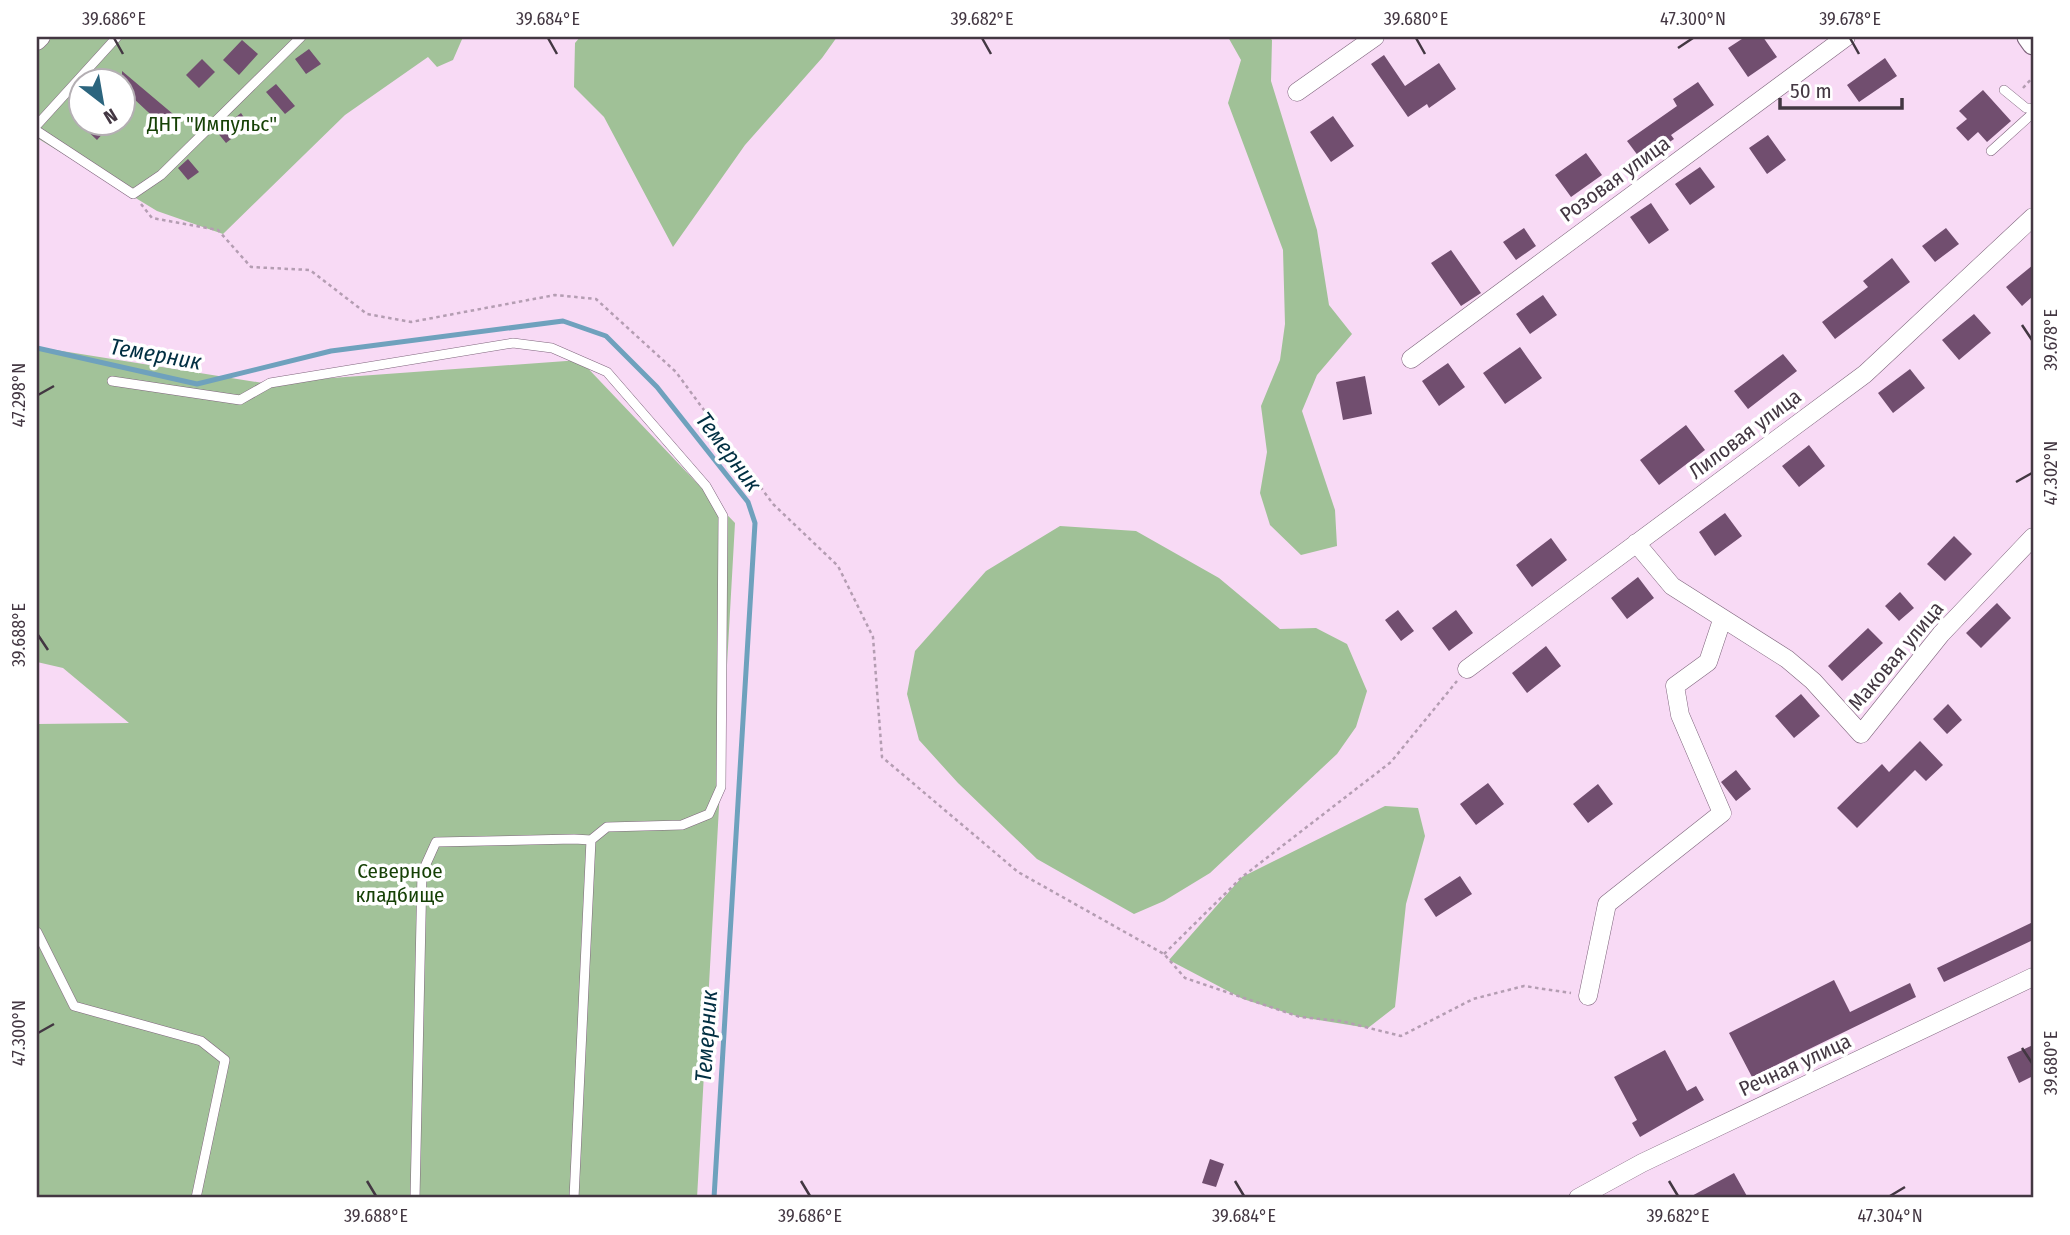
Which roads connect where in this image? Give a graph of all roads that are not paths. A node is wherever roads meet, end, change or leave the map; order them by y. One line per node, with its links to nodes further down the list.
1 (41, 37): 7 (street)
2 (117, 37): 12 (lane)
3 (301, 37): 13 (lane)
4 (1376, 37): 10 (street)
5 (1846, 37): 16 (street, Розовая улица)
6 (2028, 37): 8 (street)
7 (37, 41)
8 (2033, 44)
9 (2004, 90): 11 (lane)
10 (1297, 92)
11 (2033, 110): 14 (lane)
12 (37, 125)
13 (37, 131)
14 (1991, 151)
15 (2033, 216): 19 (street, Лиловая улица)
16 (1411, 359)
17 (112, 381): 22 (lane)
18 (2033, 537): 20 (street, Маковая улица)
19 (1636, 543): 20 (street, Маковая улица); 21 (street, Лиловая улица)
20 (1722, 620): 25 (street)
21 (1467, 668)
22 (591, 840): 27 (lane); 28 (lane)
23 (37, 932): 26 (lane)
24 (2033, 977): 29 (street, Речная улица)
25 (1588, 996)
26 (196, 1198)
27 (415, 1198)
28 (574, 1198)
29 (1578, 1198)

